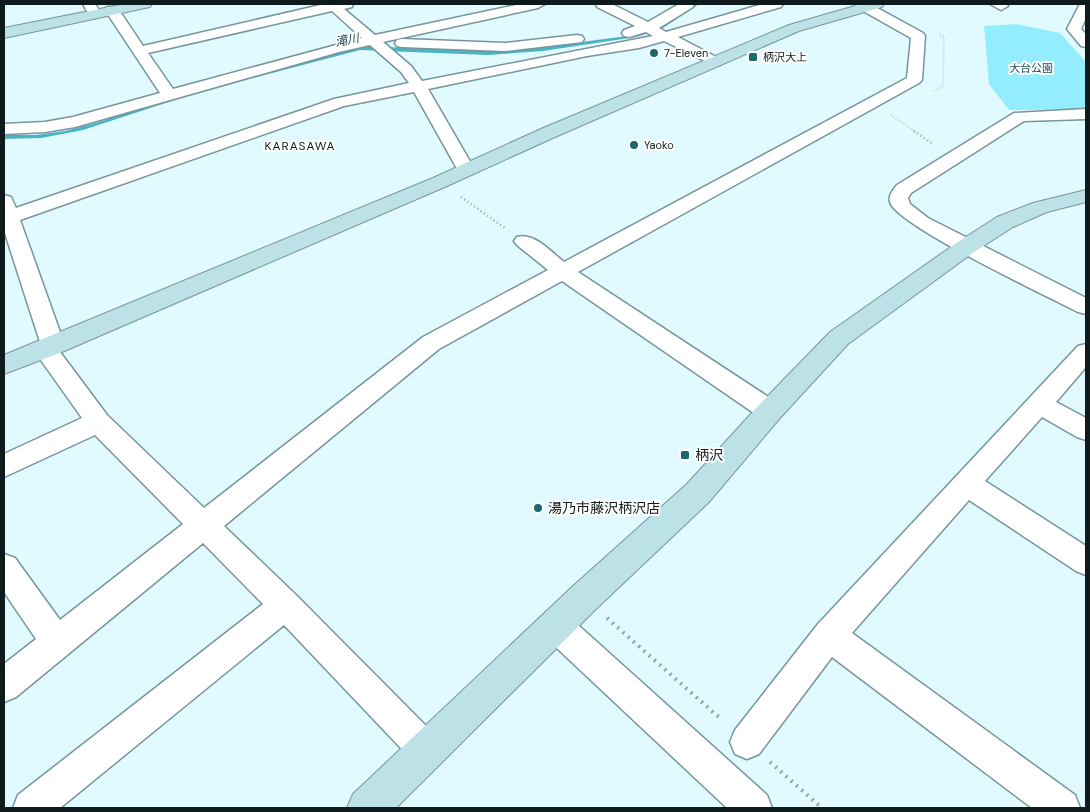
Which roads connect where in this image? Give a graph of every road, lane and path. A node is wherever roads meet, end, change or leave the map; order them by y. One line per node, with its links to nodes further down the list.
1 (145, 4): 10 (street)
2 (538, 4): 15 (street)
3 (602, 4): 11 (street)
4 (688, 4): 11 (street)
5 (776, 4): 14 (street)
6 (868, 4): 18 (street); 32 (street)
7 (337, 5): 15 (street); 17 (street)
8 (1086, 5): 16 (street)
9 (92, 9): 10 (street); 12 (street)
10 (112, 10): 17 (street)
11 (647, 27): 14 (street); 15 (street)
12 (4, 33)
13 (936, 33): 20 (path)
14 (668, 38): 18 (street); 19 (street)
15 (372, 41): 19 (street); 21 (street)
16 (1086, 43)
17 (139, 51): 21 (street)
18 (715, 62): 26 (street)
19 (419, 87): 26 (street); 29 (street)
20 (928, 94)
21 (170, 96): 24 (street)
22 (896, 110): 25 (path)
23 (1086, 114): 31 (street)
24 (4, 129)
25 (940, 149)
26 (466, 170): 27 (street)
27 (440, 182): 30 (path); 34 (street)
28 (1086, 196): 31 (street)
29 (6, 213): 34 (street)
30 (524, 242): 32 (street)
31 (966, 247): 33 (street); 38 (street)
32 (564, 272): 38 (street); 43 (street)
33 (1086, 307)
34 (49, 348): 36 (street); 39 (street)
35 (1086, 352): 37 (street)
36 (4, 365)
37 (1039, 404): 40 (street); 42 (street)
38 (770, 411): 46 (street)
39 (98, 422): 41 (street); 43 (street)
40 (1086, 430)
41 (4, 466)
42 (967, 484): 44 (street); 49 (street)
43 (204, 525): 47 (street); 50 (street)
44 (1086, 562)
45 (4, 568): 50 (street)
46 (584, 598): 48 (street); 52 (path)
47 (285, 605): 53 (street); 54 (street)
48 (556, 626): 53 (street); 56 (street)
49 (829, 635): 52 (street); 58 (street)
50 (57, 643): 51 (street)
51 (4, 685)
52 (747, 742): 57 (path)
53 (426, 750): 55 (street)
54 (31, 808)
55 (367, 808)
56 (754, 808)
57 (822, 808)
58 (1062, 808)

